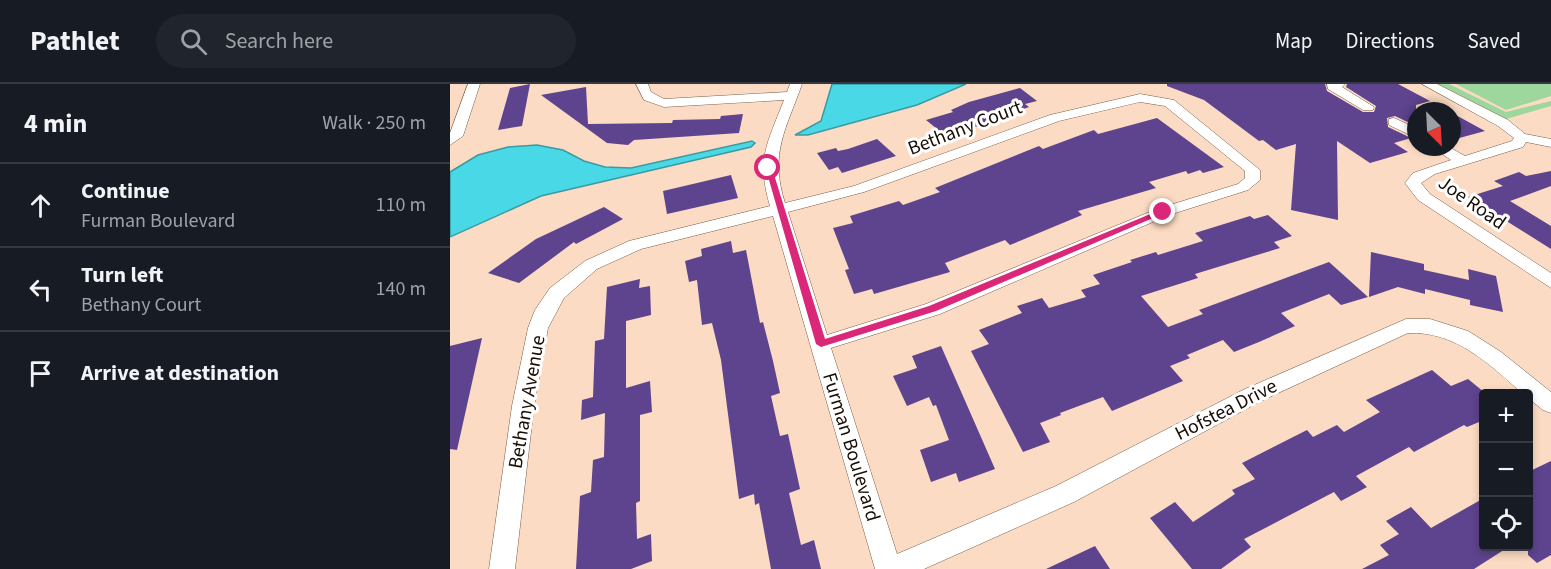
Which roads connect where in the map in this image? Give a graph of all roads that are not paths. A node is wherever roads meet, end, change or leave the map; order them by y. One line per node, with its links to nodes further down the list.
1 (474, 84): 10 (street)
2 (642, 84): 5 (street)
3 (1334, 84): 6 (street)
4 (1428, 84): 9 (street)
5 (794, 90): 14 (street, Furman Boulevard)
6 (1368, 107)
7 (1394, 122): 8 (street)
8 (1407, 129)
9 (1521, 137): 11 (street); 13 (street, Joe Road)
10 (450, 141)
11 (1551, 144)
12 (1455, 156): 13 (street)
13 (1464, 161): 16 (street, Joe Road)
14 (779, 209): 15 (street, Bethany Court); 17 (street, Furman Boulevard); 17 (street, Bethany Court)
15 (600, 260): 19 (street, Bethany Avenue)
16 (1551, 282)
17 (821, 344): 20 (street, Furman Boulevard)
18 (1551, 404): 21 (street, Hofstea Drive)
19 (502, 569)
20 (888, 569)
21 (894, 569)

